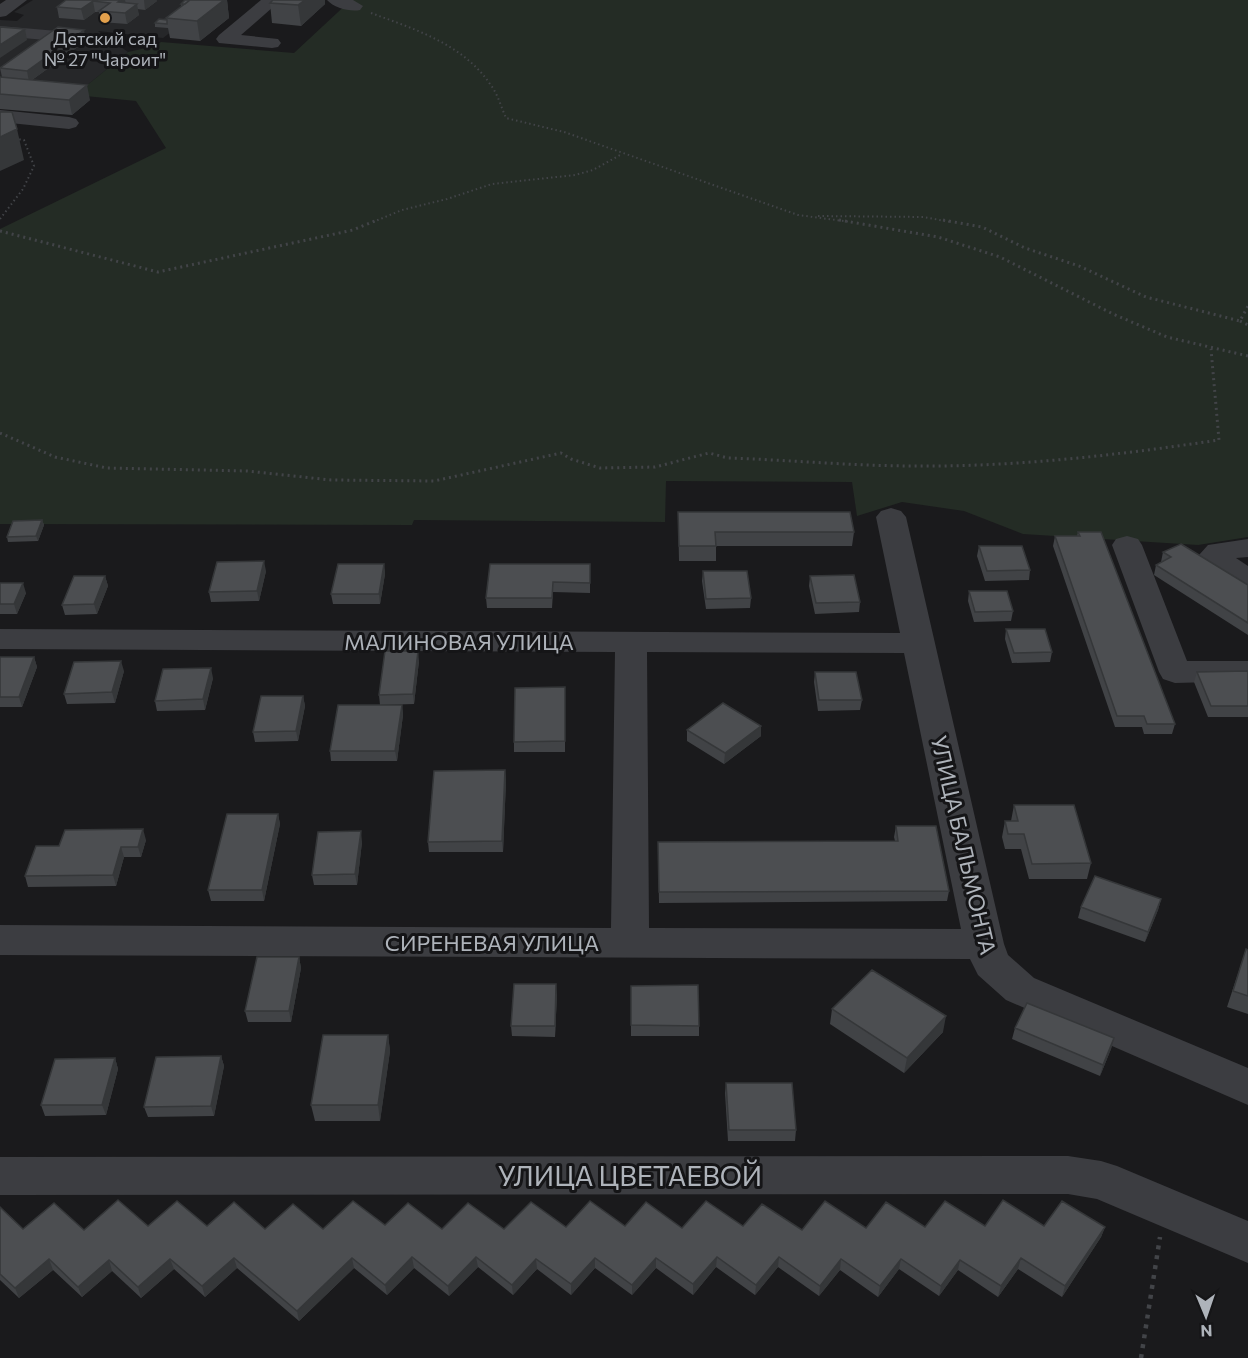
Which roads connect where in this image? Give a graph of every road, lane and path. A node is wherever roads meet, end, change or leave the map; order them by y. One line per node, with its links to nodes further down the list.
1 (18, 0): 5 (street)
2 (272, 0): 9 (street)
3 (336, 0): 4 (street)
4 (354, 6): 14 (path)
5 (0, 12)
6 (0, 30): 7 (street)
7 (51, 36): 8 (street); 10 (street)
8 (80, 38)
9 (272, 43)
10 (25, 53)
11 (0, 116): 12 (street)
12 (69, 123)
13 (8, 138): 16 (path)
14 (623, 153): 15 (path); 17 (path)
15 (798, 215): 19 (path); 21 (path)
16 (0, 219)
17 (0, 231)
18 (1248, 306): 19 (path)
19 (1240, 321): 20 (path)
20 (1248, 325)
21 (1211, 349): 22 (path); 23 (path)
22 (1248, 356)
23 (0, 433)
24 (891, 517): 30 (street, УЛИЦА БАЛЬМОНТА)
25 (1127, 545): 31 (street)
26 (1248, 548): 27 (street)
27 (1248, 579)
28 (0, 639): 29 (street, МАЛИНОВАЯ УЛИЦА)
29 (631, 642): 30 (street, МАЛИНОВАЯ УЛИЦА); 33 (street)
30 (918, 643): 34 (street, УЛИЦА БАЛЬМОНТА)
31 (1248, 671)
32 (0, 940): 33 (street, СИРЕНЕВАЯ УЛИЦА)
33 (630, 943): 34 (street, СИРЕНЕВАЯ УЛИЦА)
34 (984, 944): 35 (street, УЛИЦА БАЛЬМОНТА)
35 (1248, 1087)
36 (0, 1176): 37 (street, УЛИЦА ЦВЕТАЕВОЙ)
37 (1165, 1208): 38 (street, УЛИЦА ЦВЕТАЕВОЙ); 39 (path)
38 (1248, 1242)
39 (1141, 1358)

